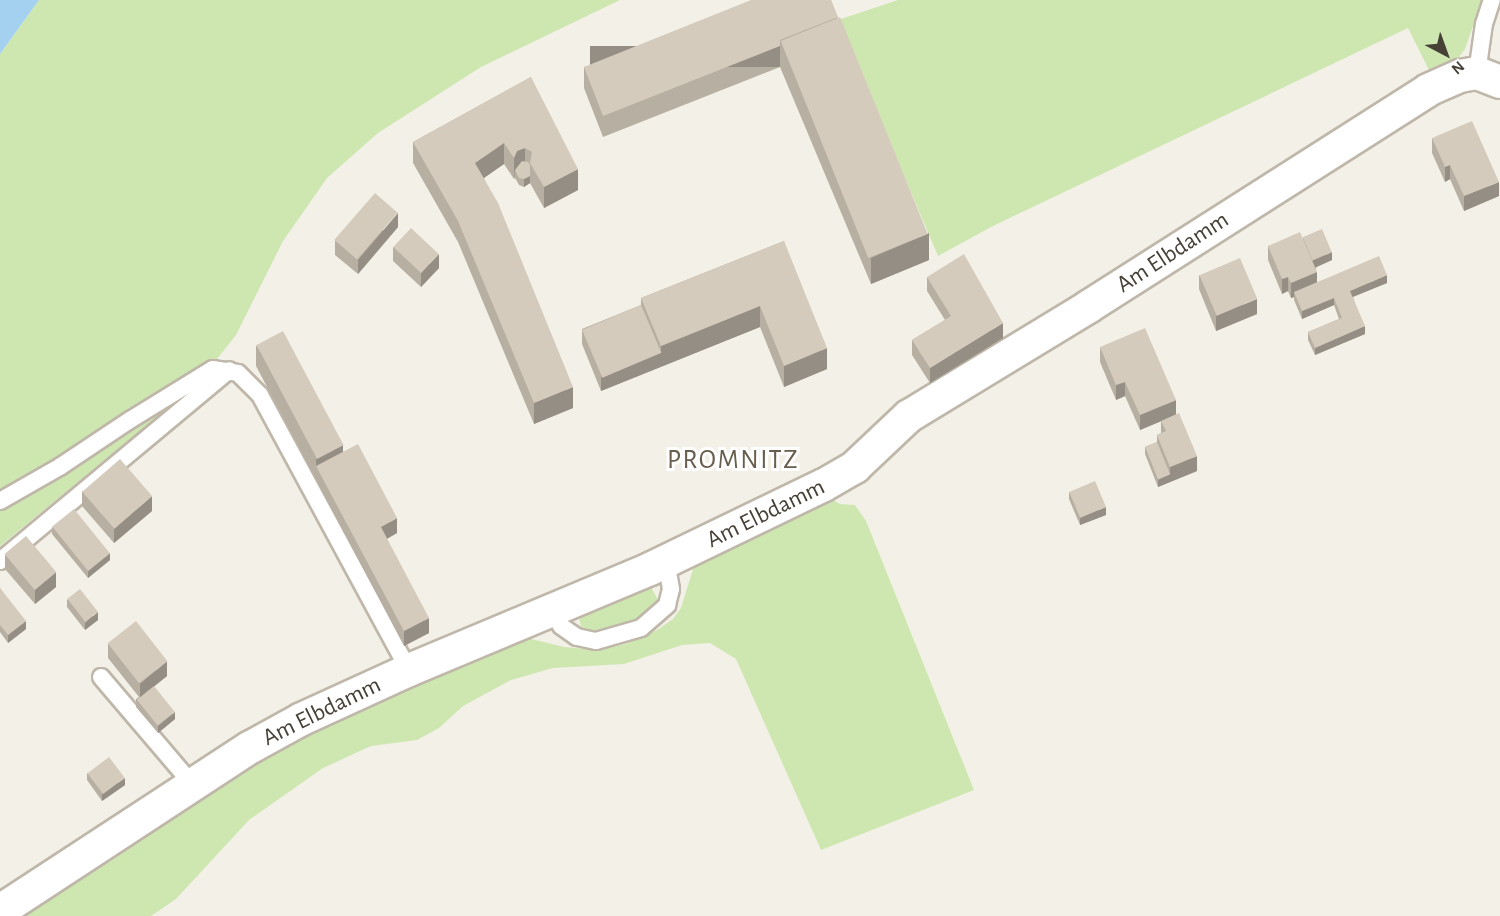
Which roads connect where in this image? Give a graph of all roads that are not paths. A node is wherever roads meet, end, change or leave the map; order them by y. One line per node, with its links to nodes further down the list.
1 (1492, 0): 2 (lane)
2 (1489, 77): 6 (street, Am Elbdamm)
3 (229, 370): 4 (lane); 5 (lane); 8 (lane)
4 (0, 501)
5 (0, 561)
6 (666, 562): 7 (street, Am Elbdamm); 7 (lane)
7 (553, 612): 8 (street, Am Elbdamm)
8 (409, 670): 10 (street, Am Elbdamm)
9 (100, 677): 10 (lane)
10 (193, 785): 11 (street, Am Elbdamm)
11 (0, 911)

